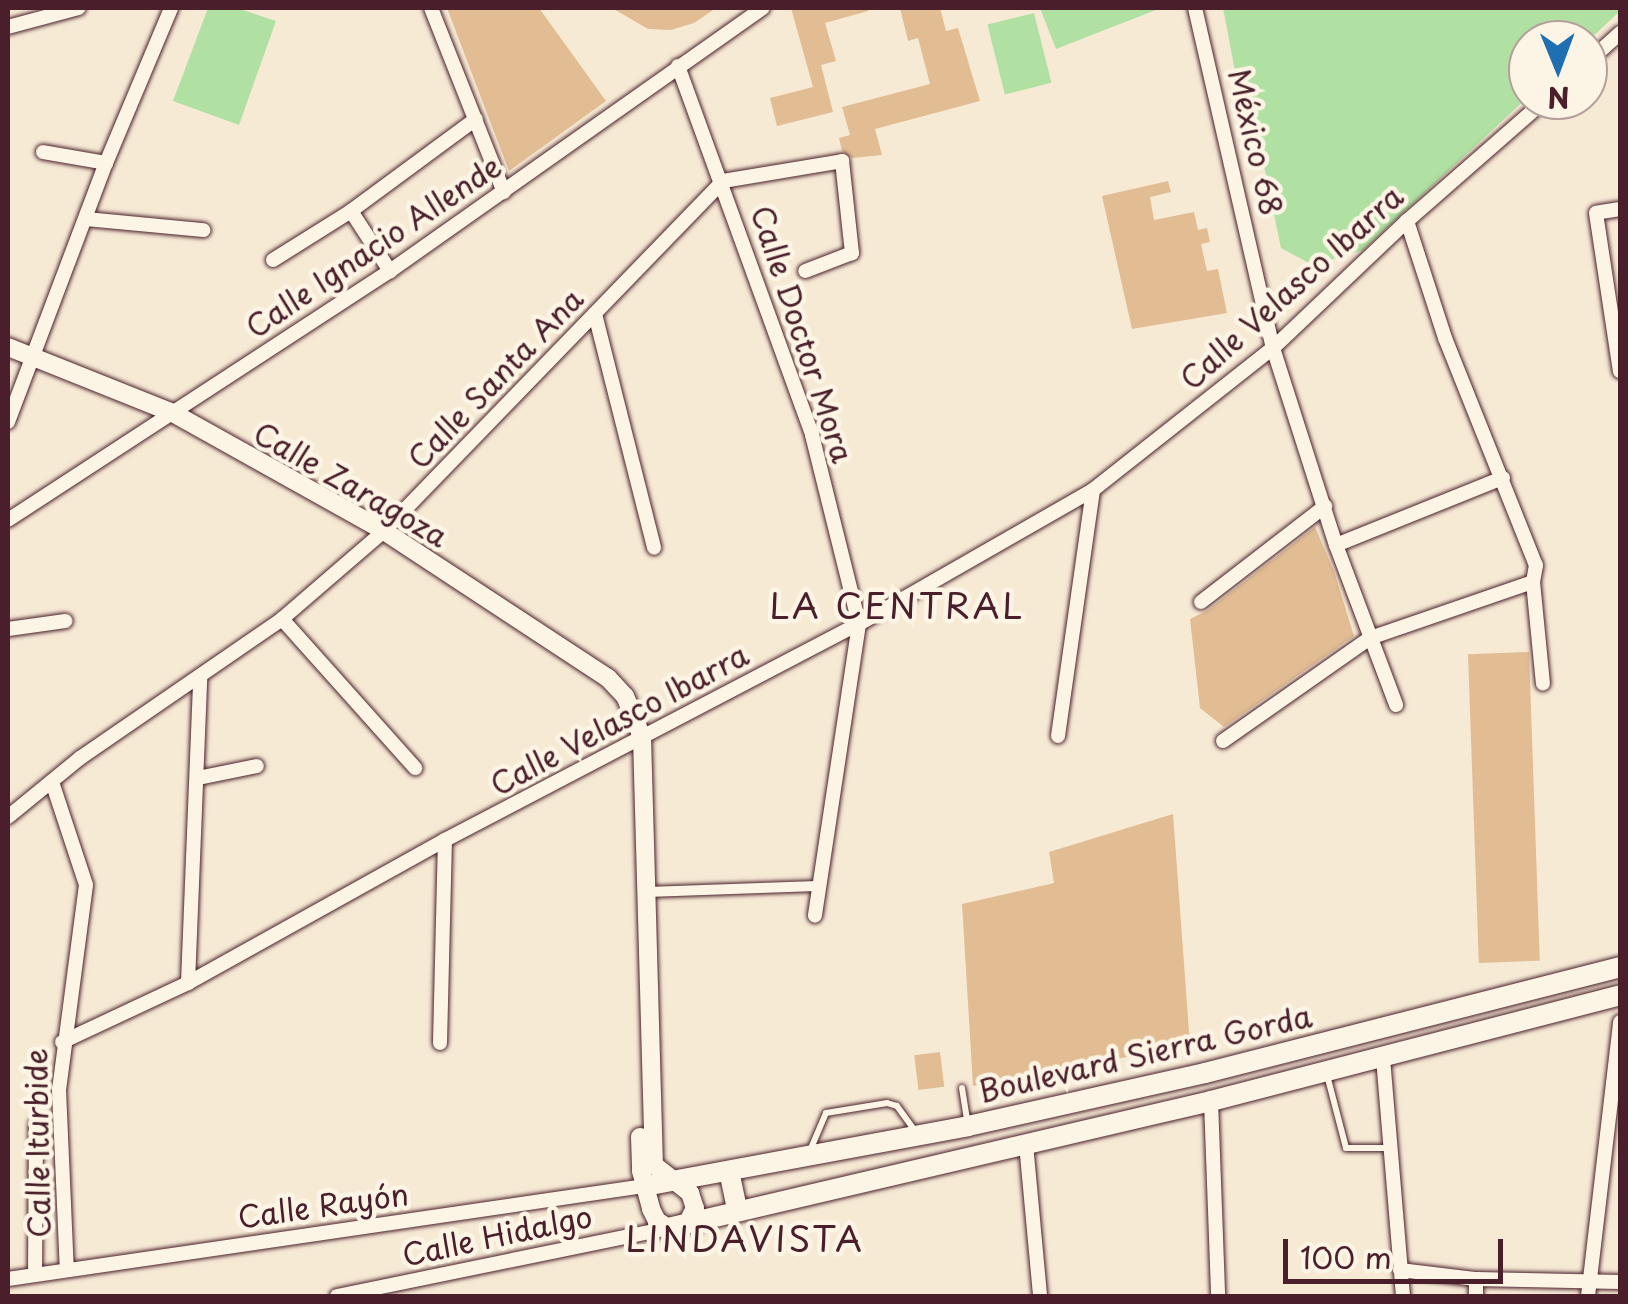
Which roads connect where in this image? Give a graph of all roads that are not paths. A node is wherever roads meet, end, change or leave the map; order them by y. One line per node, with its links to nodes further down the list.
1 (79, 8): 6 (street)
2 (171, 8): 11 (street)
3 (431, 8): 8 (street)
4 (763, 8): 7 (street, Calle Ignacio Allende)
5 (1195, 8): 24 (street, México 68)
6 (8, 27)
7 (678, 66): 12 (street, Calle Doctor Mora); 13 (street, Calle Ignacio Allende)
8 (476, 120): 13 (street); 15 (street)
9 (1521, 120): 17 (street, Calle Velasco Ibarra)
10 (43, 152): 11 (street)
11 (106, 163): 16 (street)
12 (723, 181): 21 (street); 22 (street, Calle Santa Ana); 40 (street, Calle Doctor Mora)
13 (504, 192): 20 (street, Calle Ignacio Allende)
14 (1620, 210): 26 (street)
15 (351, 211): 19 (street); 20 (street)
16 (86, 219): 18 (street); 25 (street)
17 (1406, 221): 24 (street, Calle Velasco Ibarra); 29 (street)
18 (203, 230)
19 (272, 260)
20 (390, 271): 27 (street, Calle Ignacio Allende)
21 (805, 271)
22 (595, 314): 33 (street, Calle Santa Ana); 35 (street)
23 (8, 347): 25 (street, Calle Zaragoza)
24 (1273, 348): 30 (street, Calle Velasco Ibarra); 31 (street, México 68)
25 (33, 355): 27 (street, Calle Zaragoza); 28 (street)
26 (1620, 371)
27 (174, 413): 32 (street, Calle Ignacio Allende); 33 (street, Calle Zaragoza)
28 (8, 420)
29 (1503, 478): 34 (street); 36 (street)
30 (1093, 490): 40 (street, Calle Velasco Ibarra); 46 (street)
31 (1324, 506): 34 (street, México 68); 37 (street)
32 (8, 520)
33 (384, 531): 38 (street, Calle Santa Ana); 47 (street, Calle Zaragoza)
34 (1336, 545): 42 (street, México 68)
35 (654, 548)
36 (1533, 582): 42 (street); 44 (street)
37 (1201, 602)
38 (282, 619): 43 (street, Calle Santa Ana); 50 (street)
39 (65, 622): 41 (street)
40 (858, 624): 47 (street, Calle Velasco Ibarra); 55 (street)
41 (8, 628)
42 (1370, 638): 45 (street, México 68); 48 (street)
43 (200, 678): 51 (street); 52 (street, Calle Santa Ana)
44 (1543, 684)
45 (1396, 705)
46 (1058, 736)
47 (636, 740): 54 (street, Calle Velasco Ibarra); 56 (street, Calle Zaragoza); 77 (street, Calle Zaragoza)
48 (1222, 742)
49 (257, 766): 51 (street)
50 (415, 768)
51 (198, 778): 59 (street)
52 (52, 782): 53 (street, Calle Santa Ana); 62 (street, Calle Iturbide)
53 (8, 817)
54 (445, 840): 59 (street, Calle Velasco Ibarra); 63 (street)
55 (819, 886): 56 (street); 57 (street)
56 (644, 892): 76 (street, Calle Zaragoza)
57 (816, 916)
58 (1620, 967): 69 (main road, Boulevard Sierra Gorda)
59 (188, 982): 62 (street, Calle Velasco Ibarra)
60 (1620, 995): 64 (main road, Boulevard Sierra Gorda)
61 (1620, 1022): 86 (street)
62 (62, 1042): 80 (street, Calle Iturbide)
63 (440, 1043)
64 (1383, 1058): 65 (main road, Boulevard Sierra Gorda); 72 (street)
65 (1326, 1071): 67 (main road, Boulevard Sierra Gorda); 72 (lane)
66 (962, 1088): 69 (lane)
67 (1210, 1101): 71 (main road, Boulevard Sierra Gorda); 89 (street)
68 (36, 1124): 82 (street)
69 (968, 1126): 70 (main road, Boulevard Sierra Gorda); 74 (main road)
70 (917, 1132): 73 (main road, Boulevard Sierra Gorda); 73 (lane)
71 (1026, 1144): 74 (main road, Boulevard Sierra Gorda); 88 (street)
72 (1389, 1148): 81 (street)
73 (808, 1155): 75 (main road, Boulevard Sierra Gorda)
74 (977, 1155): 78 (main road, Boulevard Sierra Gorda)
75 (729, 1170): 76 (main road, Boulevard Sierra Gorda); 78 (main road)
76 (679, 1180): 77 (main road, Boulevard Sierra Gorda); 79 (street)
77 (646, 1186): 79 (street); 80 (street, Calle Rayón)
78 (737, 1210): 79 (main road, Boulevard Sierra Gorda)
79 (678, 1225): 87 (street, Calle Hidalgo)
80 (66, 1270): 82 (street, Calle Rayón)
81 (1400, 1270): 84 (street); 90 (street)
82 (35, 1274): 83 (street, Calle Rayón)
83 (8, 1278)
84 (1476, 1278): 86 (street); 91 (street)
85 (1620, 1282): 86 (street)
86 (1589, 1289)
87 (337, 1296)
88 (1040, 1296)
89 (1218, 1296)
90 (1402, 1296)
91 (1476, 1296)

